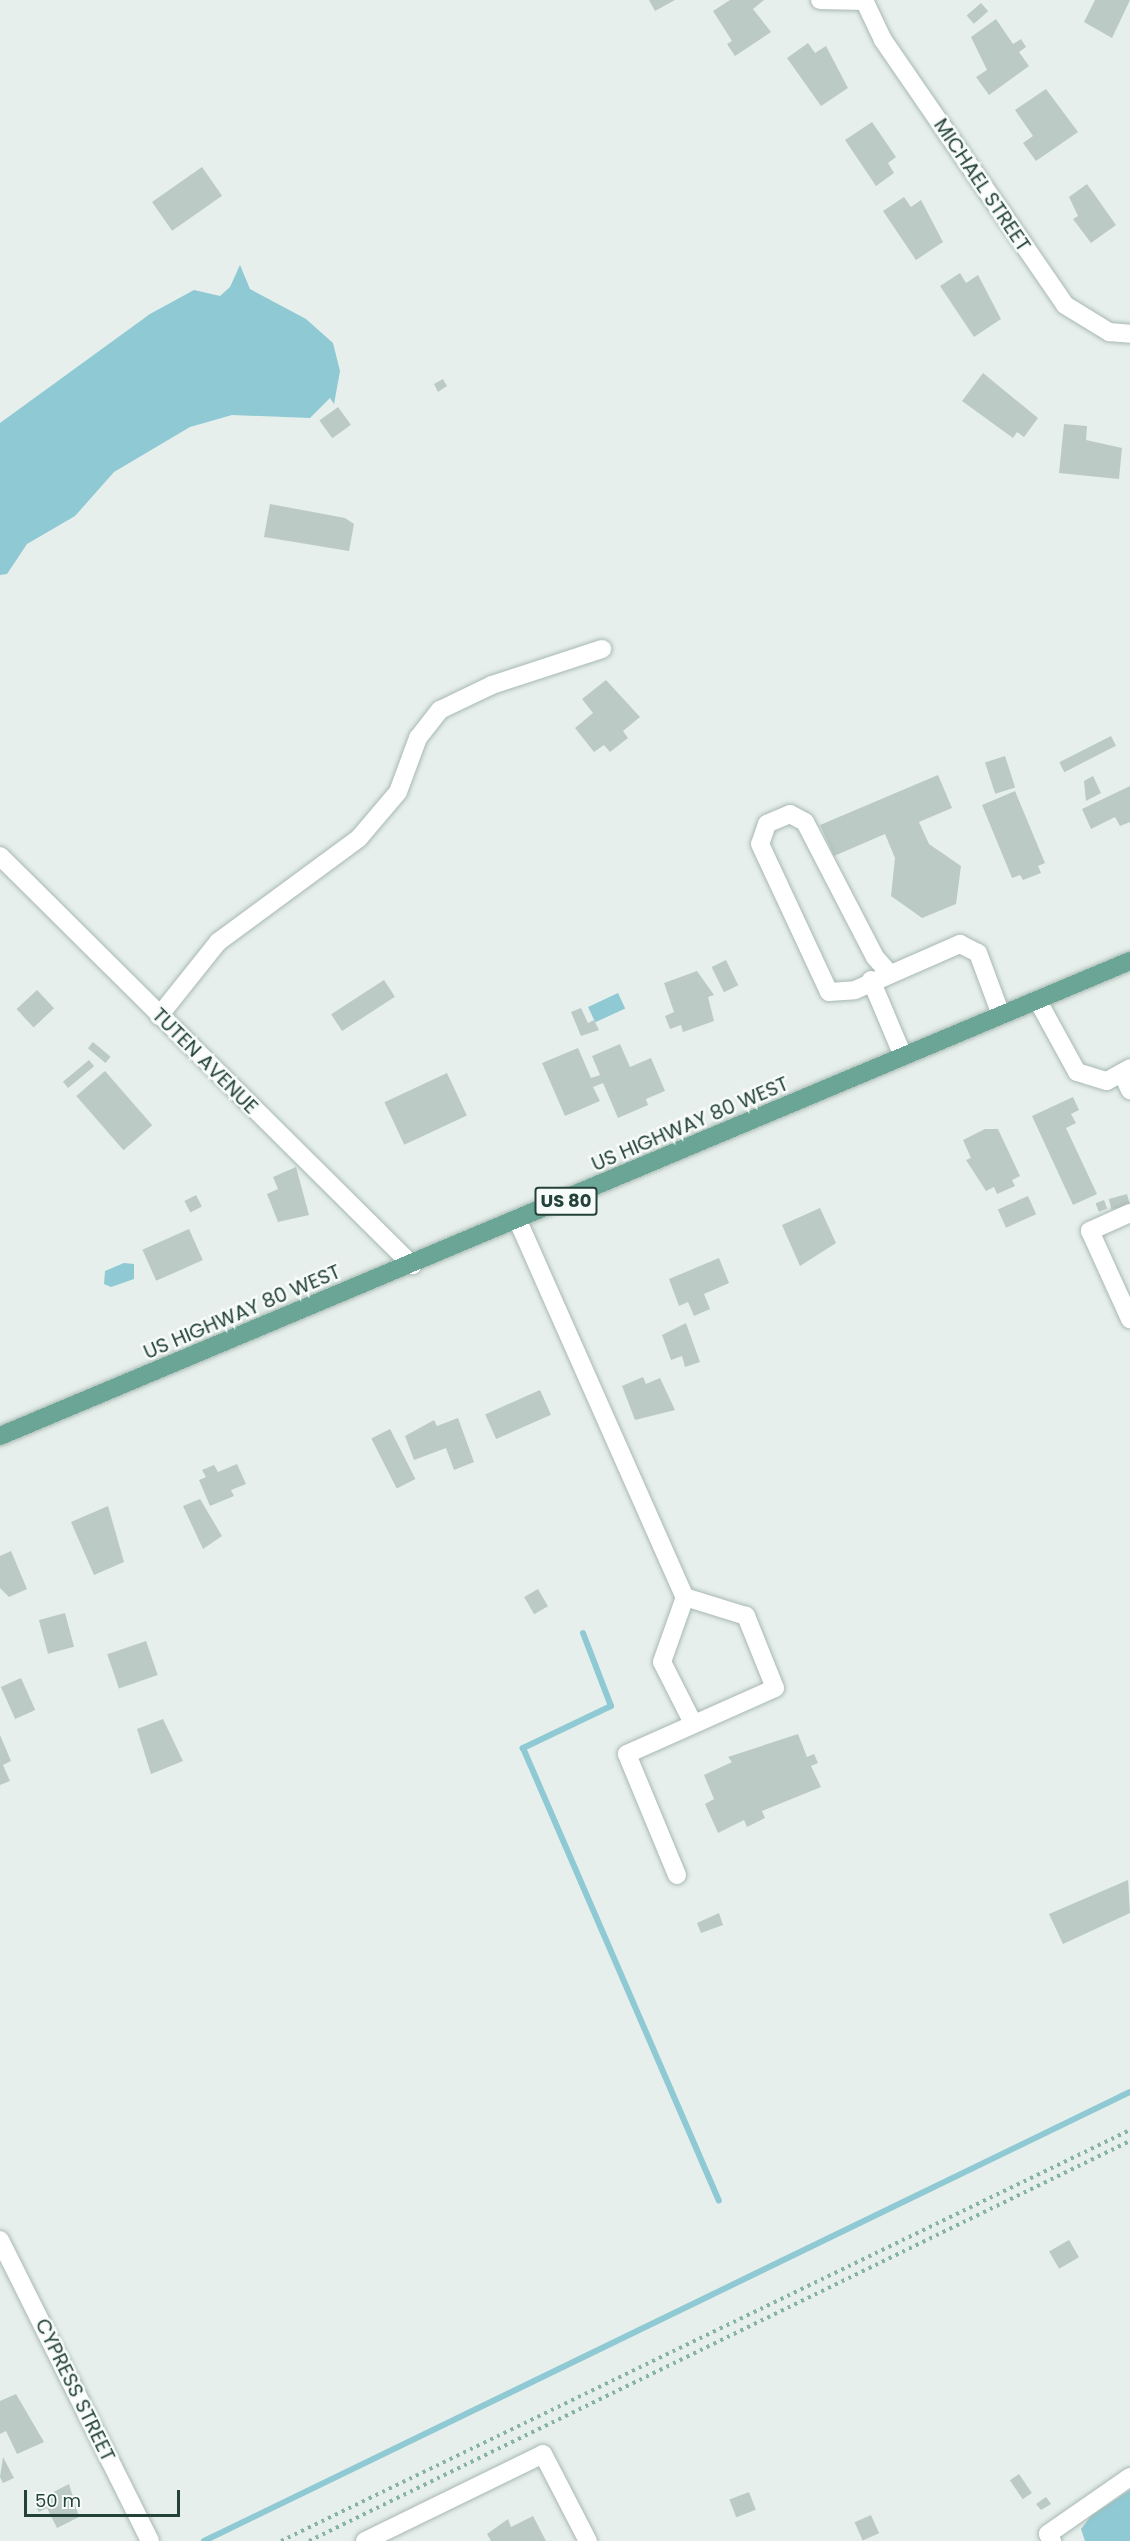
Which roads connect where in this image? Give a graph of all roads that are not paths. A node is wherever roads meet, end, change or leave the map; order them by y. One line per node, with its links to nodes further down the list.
1 (820, 0): 2 (street)
2 (864, 0): 3 (street, MICHAEL STREET)
3 (1130, 334)
4 (602, 649): 11 (street)
5 (0, 856): 11 (street, TUTEN AVENUE)
6 (1130, 961): 9 (main road, US HIGHWAY 80 WEST / US 80)
7 (888, 972): 8 (street); 8 (street); 10 (street)
8 (871, 980): 12 (street)
9 (1038, 1001): 10 (main road, US HIGHWAY 80 WEST / US 80); 13 (street)
10 (1001, 1015): 12 (main road, US HIGHWAY 80 WEST / US 80)
11 (159, 1016): 17 (street, TUTEN AVENUE)
12 (903, 1056): 16 (main road, US HIGHWAY 80 WEST / US 80)
13 (1126, 1070): 14 (street)
14 (1130, 1090)
15 (1129, 1215): 18 (street)
16 (518, 1221): 17 (main road, US HIGHWAY 80 WEST / US 80); 20 (street)
17 (412, 1265): 19 (main road, US HIGHWAY 80 WEST / US 80)
18 (1130, 1319)
19 (0, 1436)
20 (684, 1597): 21 (street); 21 (street)
21 (693, 1723): 22 (street)
22 (677, 1875)
23 (0, 2240): 25 (street, CYPRESS STREET)
24 (1130, 2477): 28 (street)
25 (150, 2541)
26 (365, 2541): 27 (street)
27 (588, 2541)
28 (1052, 2541)

